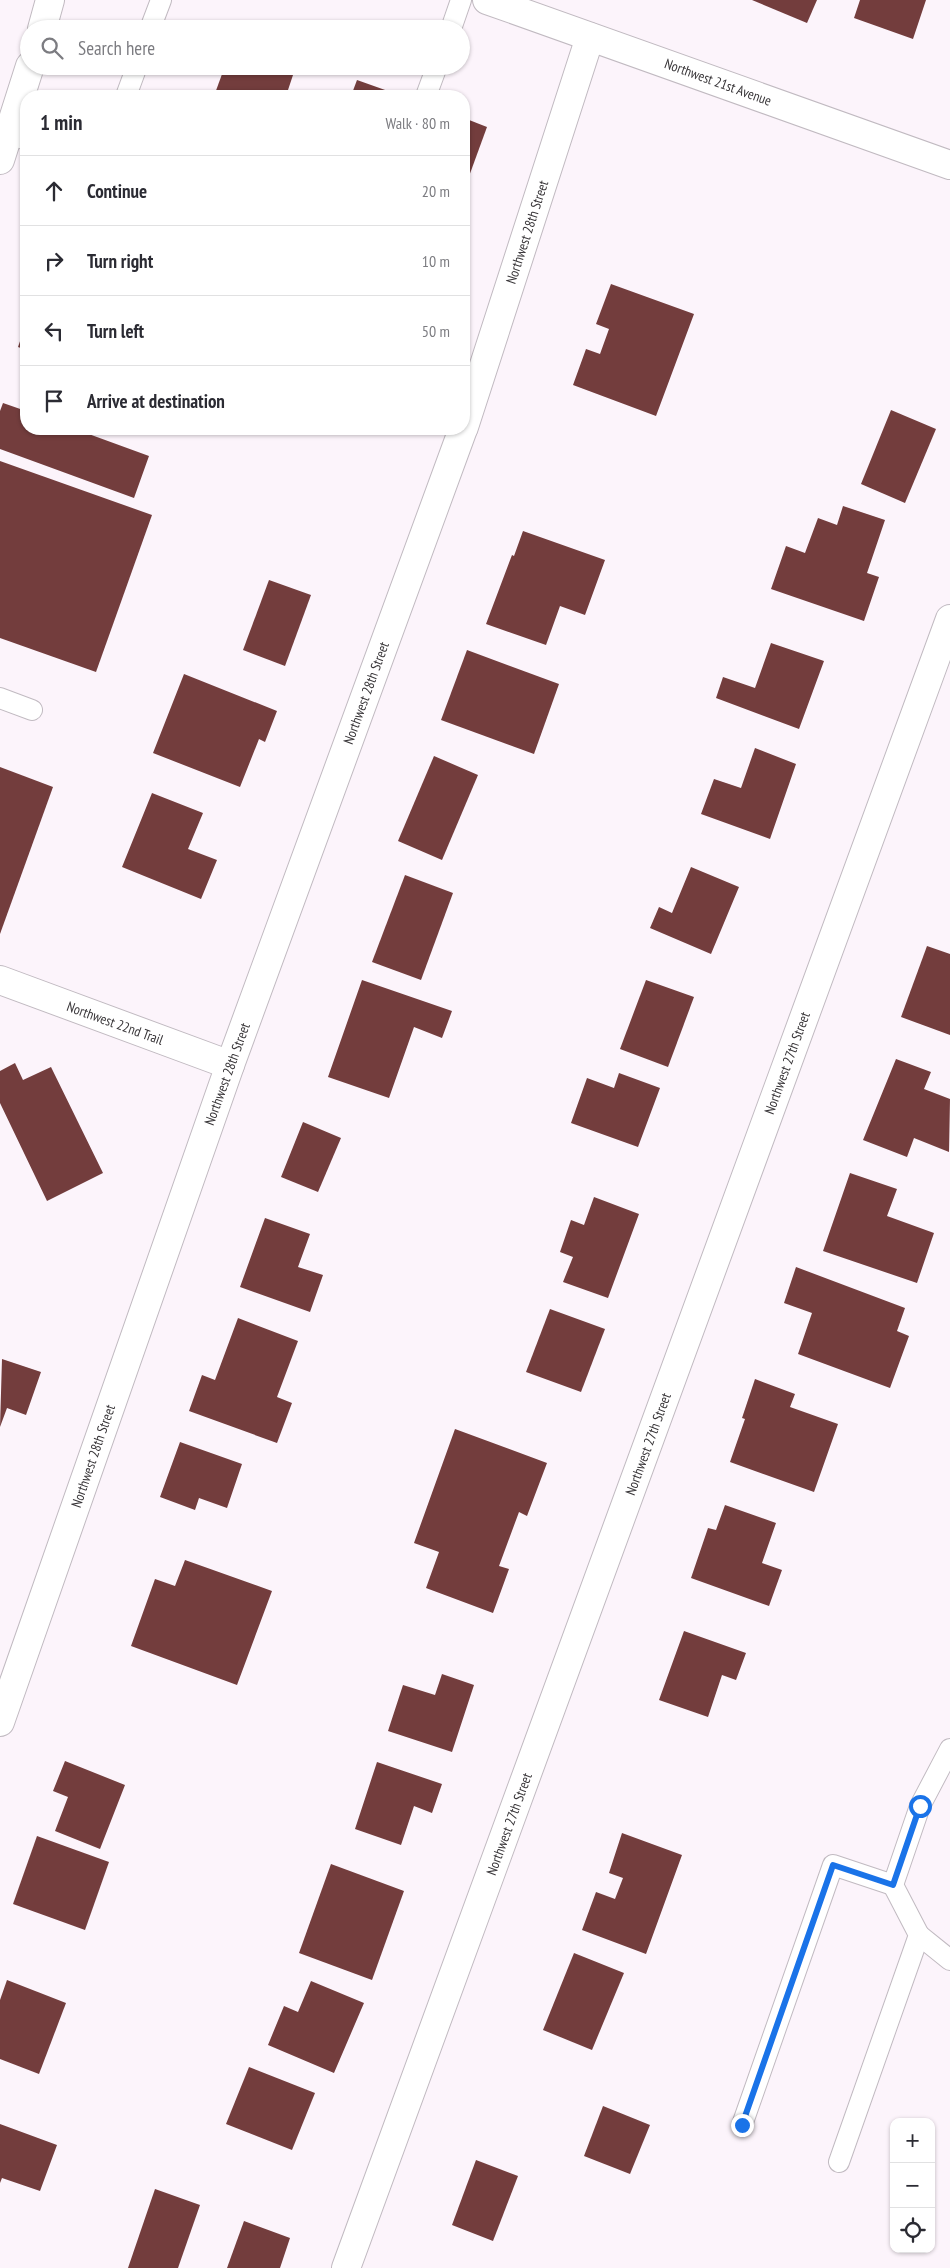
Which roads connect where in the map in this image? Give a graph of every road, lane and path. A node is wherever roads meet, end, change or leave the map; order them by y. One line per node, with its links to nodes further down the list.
1 (50, 0): 6 (street)
2 (161, 0): 7 (lane)
3 (461, 0): 8 (lane)
4 (486, 0): 5 (street, Northwest 21st Avenue)
5 (519, 6): 9 (street, Northwest 21st Avenue)
6 (44, 20)
7 (153, 20)
8 (454, 20)
9 (590, 37): 18 (street, Northwest 21st Avenue); 19 (street, Northwest 28th Street)
10 (28, 75): 13 (street)
11 (134, 75): 14 (lane)
12 (434, 75): 15 (lane)
13 (26, 90)
14 (128, 90)
15 (428, 90)
16 (18, 136): 17 (street)
17 (0, 160)
18 (950, 165)
19 (470, 406)
20 (460, 435): 25 (street, Northwest 28th Street)
21 (950, 619): 33 (street, Northwest 27th Street)
22 (0, 698): 23 (lane)
23 (32, 710)
24 (0, 980): 25 (street, Northwest 22nd Trail)
25 (230, 1065): 26 (street, Northwest 28th Street)
26 (0, 1722)
27 (950, 1749): 28 (lane)
28 (893, 1885): 29 (lane); 31 (lane)
29 (919, 1935): 30 (lane); 32 (lane)
30 (950, 1960)
31 (742, 2125)
32 (839, 2162)
33 (346, 2268)

